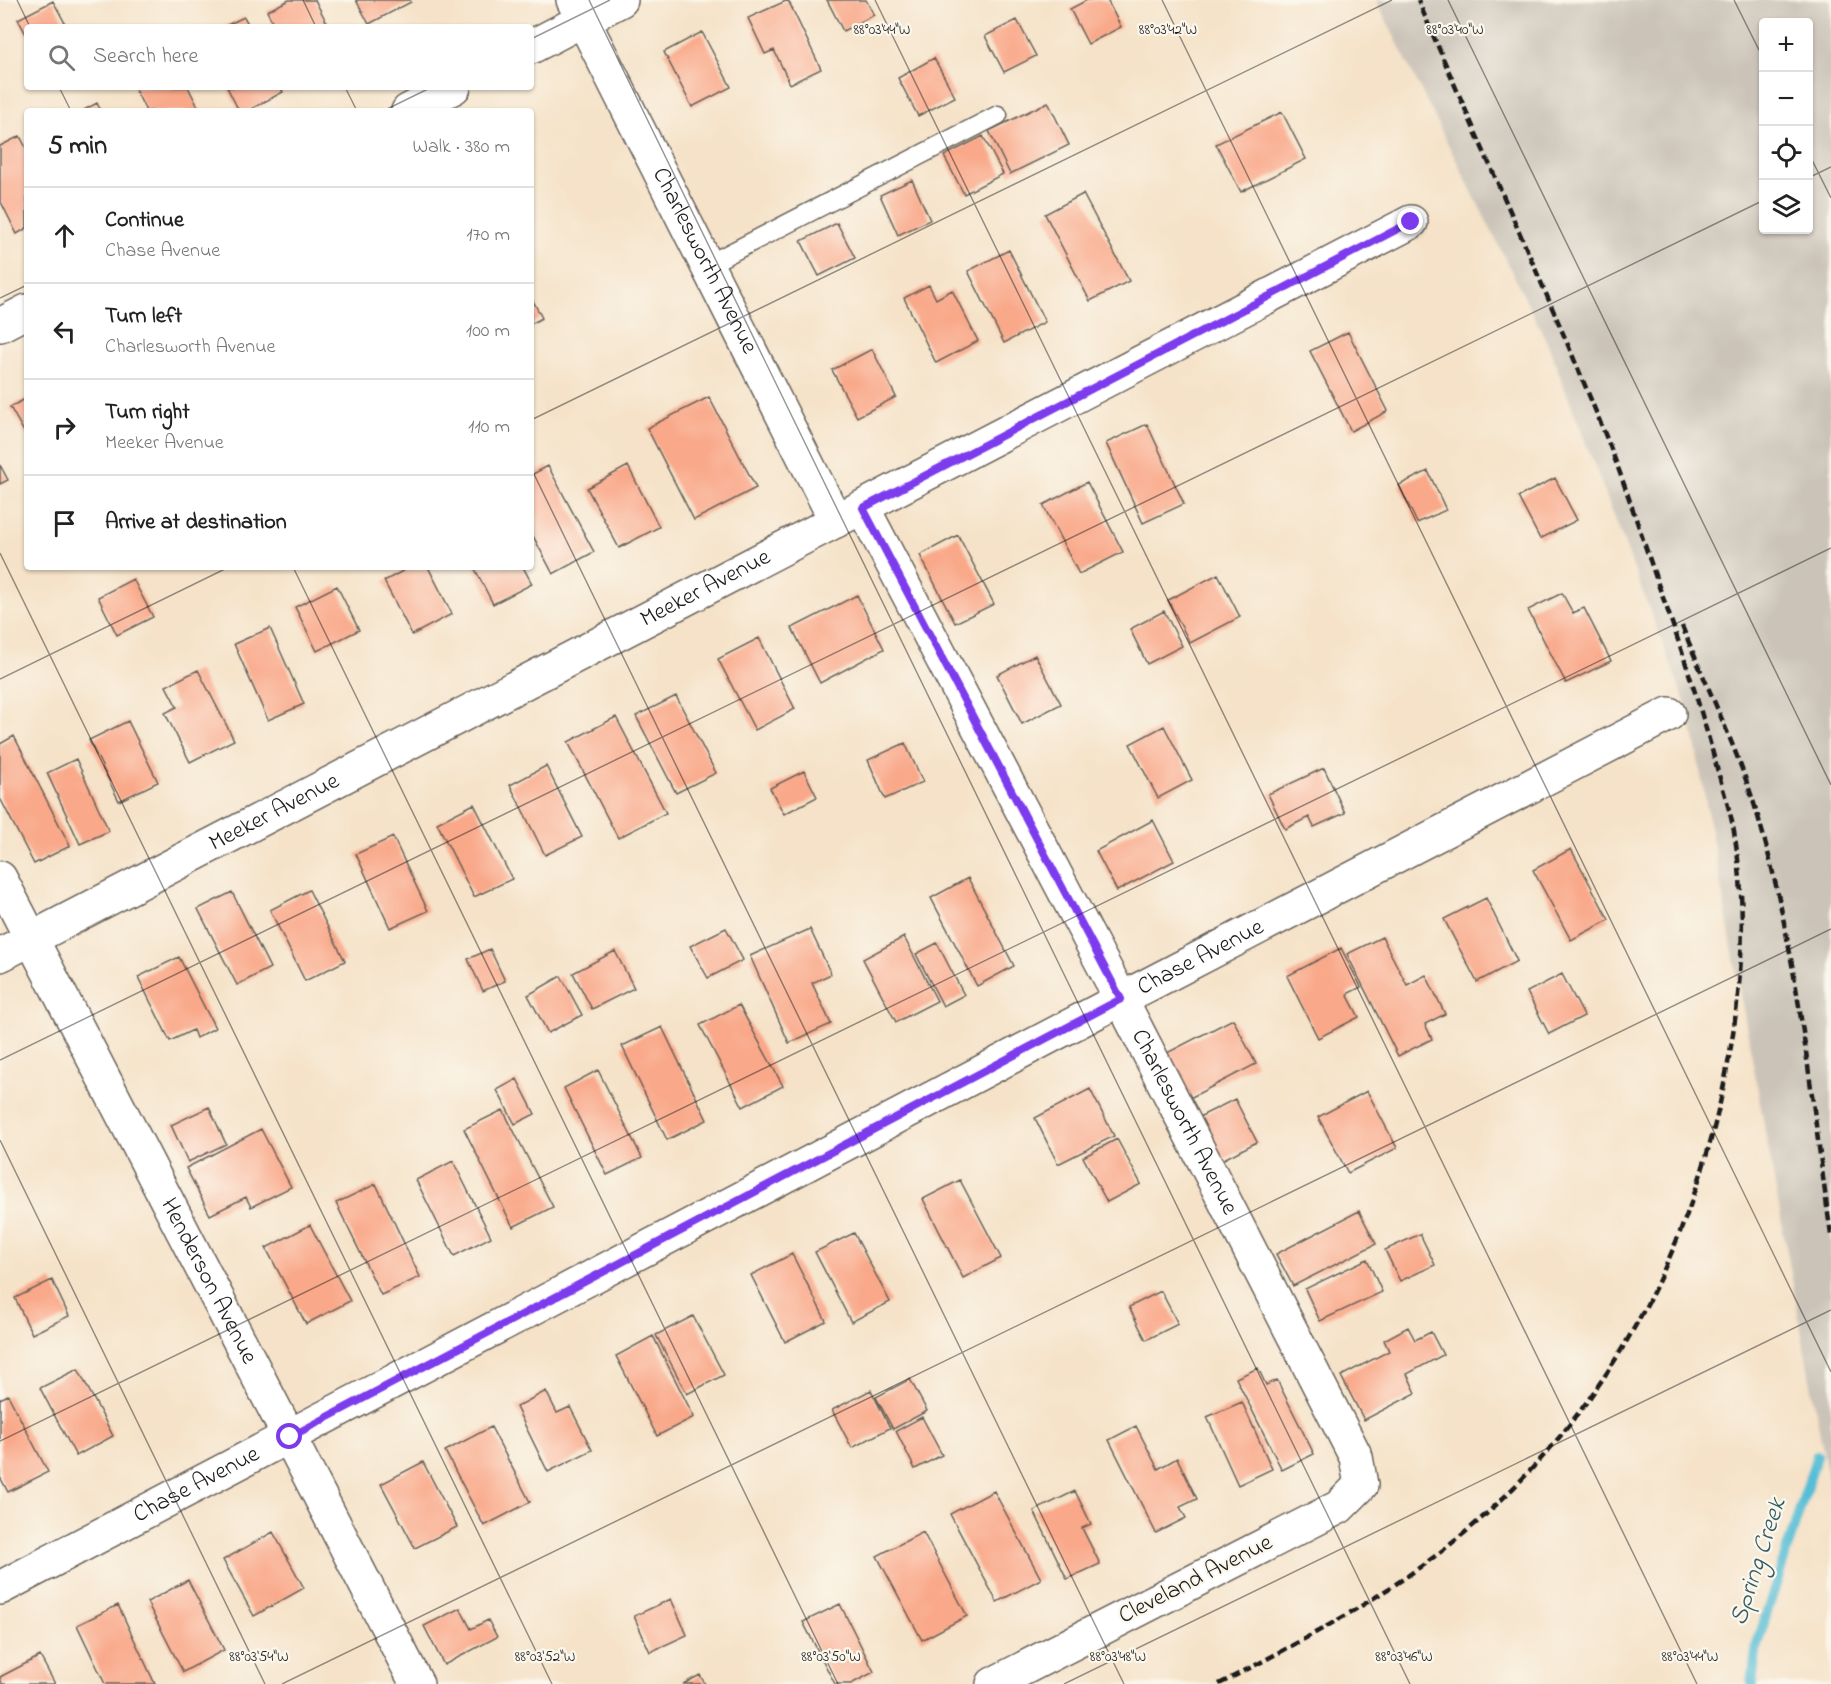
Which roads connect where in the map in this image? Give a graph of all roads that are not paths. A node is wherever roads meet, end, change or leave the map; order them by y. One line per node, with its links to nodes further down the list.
1 (621, 0): 2 (street)
2 (578, 10): 3 (street); 8 (street, Charlesworth Avenue)
3 (534, 45)
4 (448, 90): 5 (street)
5 (414, 108)
6 (998, 115): 8 (lane)
7 (1411, 222): 11 (street, Meeker Avenue)
8 (707, 265): 11 (street, Charlesworth Avenue)
9 (24, 313): 10 (street)
10 (0, 326)
11 (849, 515): 14 (street, Meeker Avenue); 16 (street, Charlesworth Avenue)
12 (1669, 714): 16 (street, Chase Avenue)
13 (0, 878): 14 (street, Henderson Avenue)
14 (31, 939): 15 (street, Meeker Avenue); 17 (street, Henderson Avenue)
15 (0, 955)
16 (1121, 999): 17 (street, Chase Avenue); 18 (street, Charlesworth Avenue)
17 (290, 1437): 19 (street, Chase Avenue); 20 (street, Henderson Avenue)
18 (1361, 1485): 21 (street, Cleveland Avenue)
19 (0, 1588)
20 (417, 1684)
21 (993, 1684)

